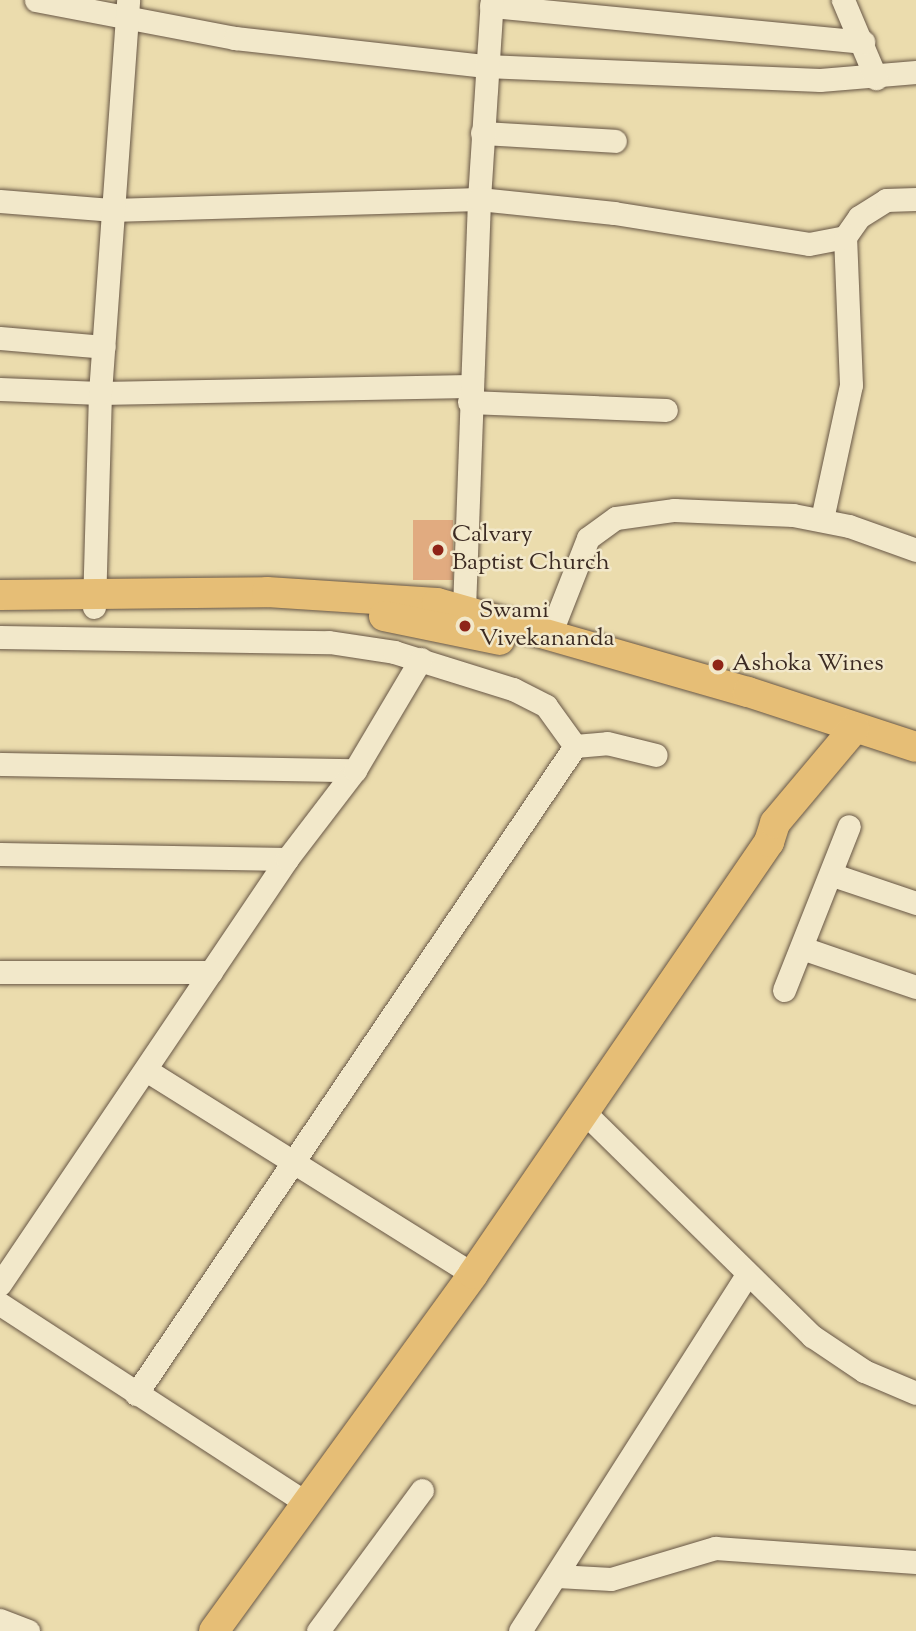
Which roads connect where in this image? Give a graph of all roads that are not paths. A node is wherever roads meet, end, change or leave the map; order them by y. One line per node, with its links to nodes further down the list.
1 (36, 0): 4 (street)
2 (843, 0): 5 (street)
3 (492, 3): 5 (street); 6 (street)
4 (128, 9): 6 (street); 14 (street)
5 (863, 42): 8 (street)
6 (485, 66): 8 (street); 9 (street)
7 (916, 72): 8 (street)
8 (876, 78)
9 (482, 133): 10 (street); 12 (street)
10 (615, 141)
11 (916, 199): 15 (street)
12 (479, 200): 14 (street); 15 (street); 20 (street)
13 (0, 201): 14 (street)
14 (111, 210): 17 (street)
15 (845, 237): 22 (street)
16 (0, 338): 17 (street)
17 (104, 347): 19 (street)
18 (0, 389): 19 (street)
19 (100, 393): 20 (street); 25 (street)
20 (469, 394): 21 (street); 26 (street)
21 (666, 410)
22 (822, 519): 23 (street); 29 (street)
23 (916, 550)
24 (0, 594): 25 (main road)
25 (94, 599): 26 (main road); 27 (main road); 31 (main road)
26 (464, 609): 29 (main road)
27 (0, 610)
28 (0, 637): 30 (street)
29 (549, 637): 31 (main road)
30 (421, 659): 32 (street); 36 (street)
31 (858, 740): 33 (main road); 48 (main road)
32 (575, 746): 34 (street); 49 (street)
33 (913, 752)
34 (656, 755)
35 (0, 764): 36 (street)
36 (355, 770): 39 (street)
37 (849, 826): 40 (street)
38 (0, 855): 39 (street)
39 (287, 859): 44 (street)
40 (833, 875): 41 (street); 42 (street)
41 (916, 903)
42 (802, 948): 45 (street); 46 (street)
43 (0, 972): 44 (street)
44 (211, 972): 47 (street)
45 (916, 986)
46 (784, 990)
47 (146, 1070): 49 (street); 52 (street)
48 (584, 1112): 50 (main road); 51 (street)
49 (293, 1162): 50 (street); 55 (street)
50 (473, 1274): 57 (main road)
51 (747, 1275): 54 (street); 59 (street)
52 (0, 1284)
53 (0, 1304): 55 (street)
54 (916, 1393)
55 (136, 1394): 57 (street)
56 (422, 1490): 63 (street)
57 (307, 1503): 62 (main road)
58 (916, 1562): 59 (street)
59 (557, 1576): 64 (street)
60 (0, 1620): 61 (street)
61 (28, 1631)
62 (214, 1631)
63 (318, 1631)
64 (520, 1631)

